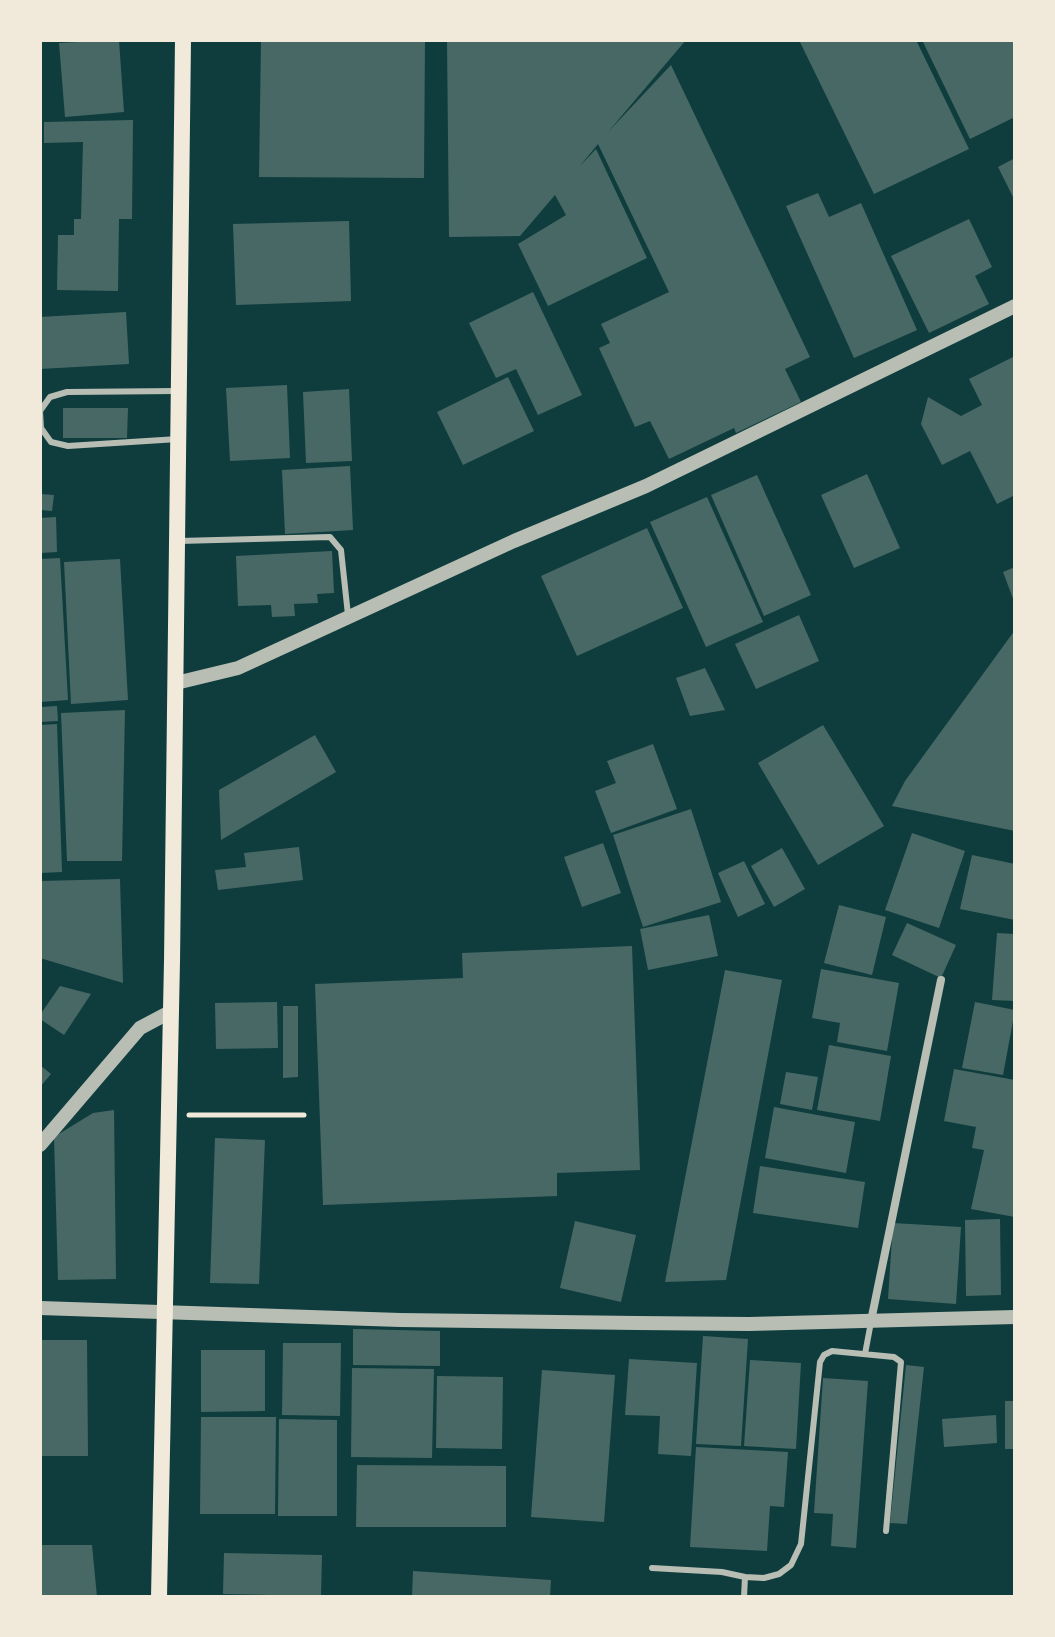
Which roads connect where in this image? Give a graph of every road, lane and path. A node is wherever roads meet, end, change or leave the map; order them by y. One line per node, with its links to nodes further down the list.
1 (183, 40): 3 (main road)
2 (1015, 306): 6 (street)
3 (179, 391): 4 (main road); 4 (lane)
4 (180, 439): 5 (main road)
5 (179, 541): 6 (lane); 7 (main road)
6 (349, 618): 7 (street)
7 (176, 683): 9 (main road)
8 (941, 980): 16 (street)
9 (172, 1011): 12 (street); 14 (main road)
10 (206, 1115): 11 (path)
11 (304, 1115)
12 (40, 1145)
13 (40, 1308): 14 (street)
14 (165, 1311): 16 (street); 21 (main road)
15 (1015, 1317): 16 (street)
16 (871, 1321): 17 (lane)
17 (865, 1354): 18 (lane); 20 (lane)
18 (886, 1531)
19 (652, 1568): 20 (lane)
20 (745, 1577): 22 (lane)
21 (159, 1597)
22 (744, 1597)

